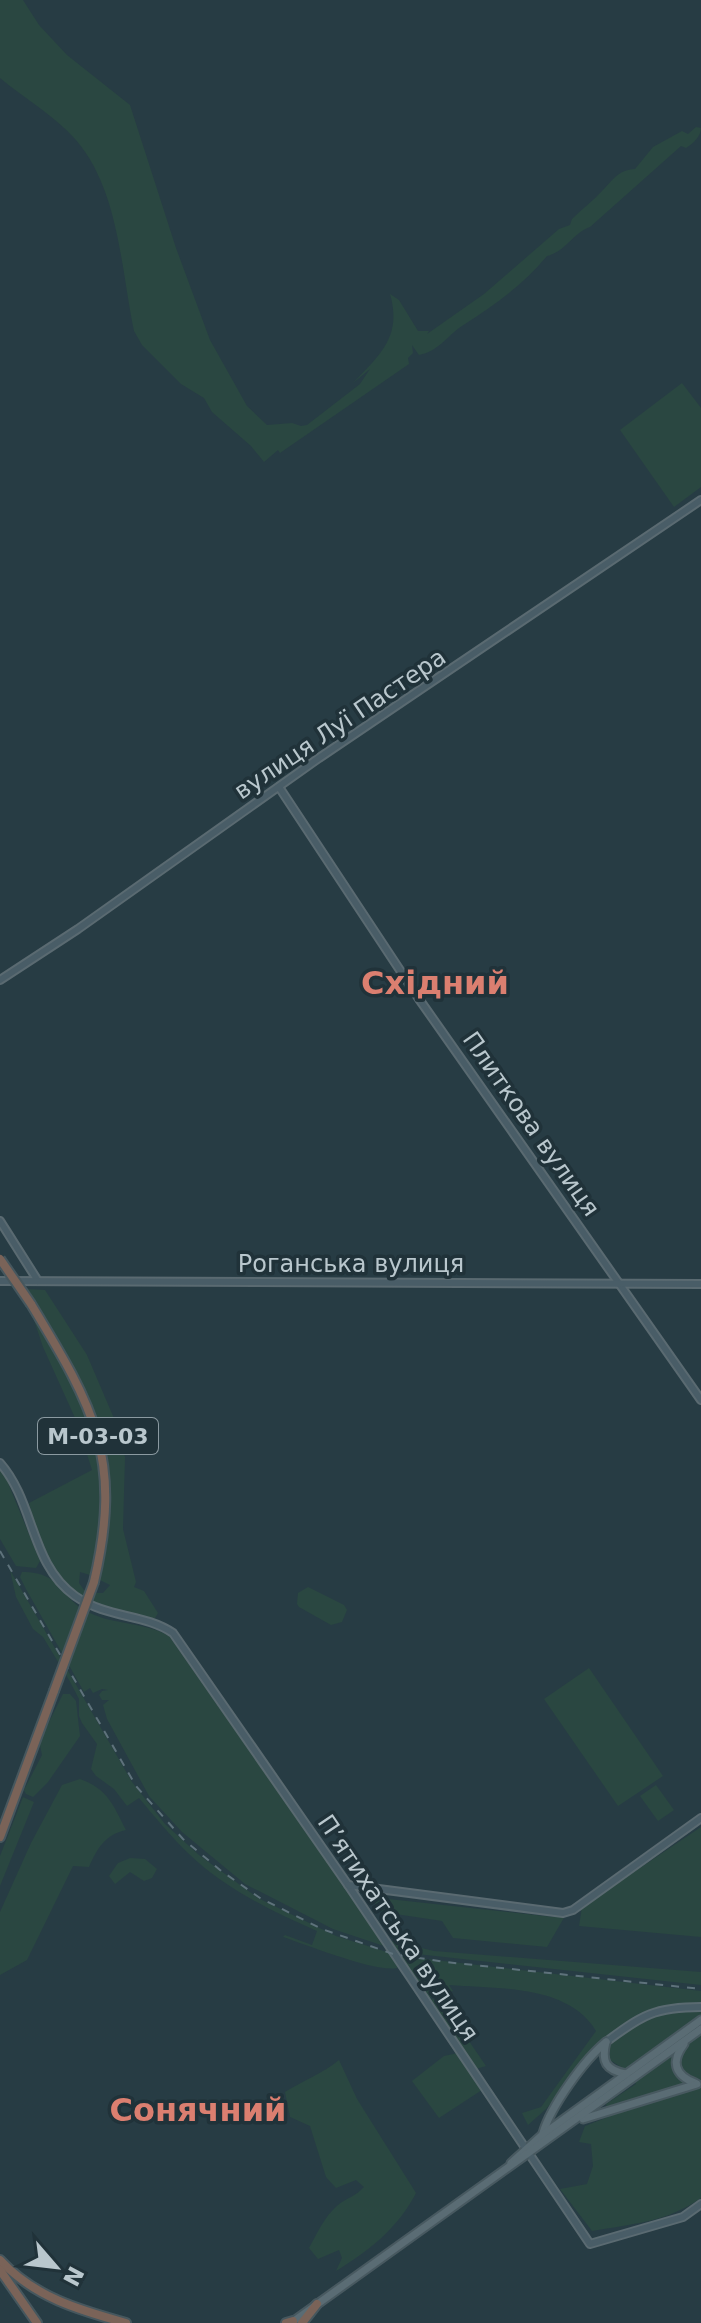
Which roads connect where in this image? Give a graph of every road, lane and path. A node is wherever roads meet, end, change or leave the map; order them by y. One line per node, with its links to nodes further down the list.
1 (701, 500): 2 (street, вулиця Луї Пастера)
2 (279, 787): 3 (street, вулиця Луї Пастера); 8 (street, Плиткова вулиця)
3 (0, 980)
4 (0, 1221): 7 (street)
5 (0, 1259): 13 (highway, М-03-03, bridge)
6 (0, 1281): 7 (street, Роганська вулиця)
7 (38, 1281): 8 (street, Роганська вулиця)
8 (621, 1284): 9 (street, Роганська вулиця); 10 (street, Плиткова вулиця)
9 (701, 1284)
10 (701, 1400)
11 (0, 1463): 14 (street, П’ятихатська вулиця)
12 (701, 1818): 14 (street)
13 (0, 1837)
14 (348, 1885): 23 (street, П’ятихатська вулиця)
15 (701, 2007): 18 (street)
16 (701, 2020): 17 (main road)
17 (694, 2032): 19 (main road); 20 (main road); 21 (main road)
18 (606, 2042): 19 (main road); 22 (main road)
19 (626, 2074): 22 (main road)
20 (699, 2082): 21 (main road)
21 (577, 2120): 23 (main road)
22 (542, 2135): 23 (main road)
23 (528, 2151): 24 (street, П’ятихатська вулиця); 27 (main road)
24 (701, 2204)
25 (0, 2260): 29 (highway)
26 (0, 2270): 28 (highway)
27 (317, 2304): 30 (highway)
28 (37, 2323)
29 (126, 2323)
30 (293, 2323)

